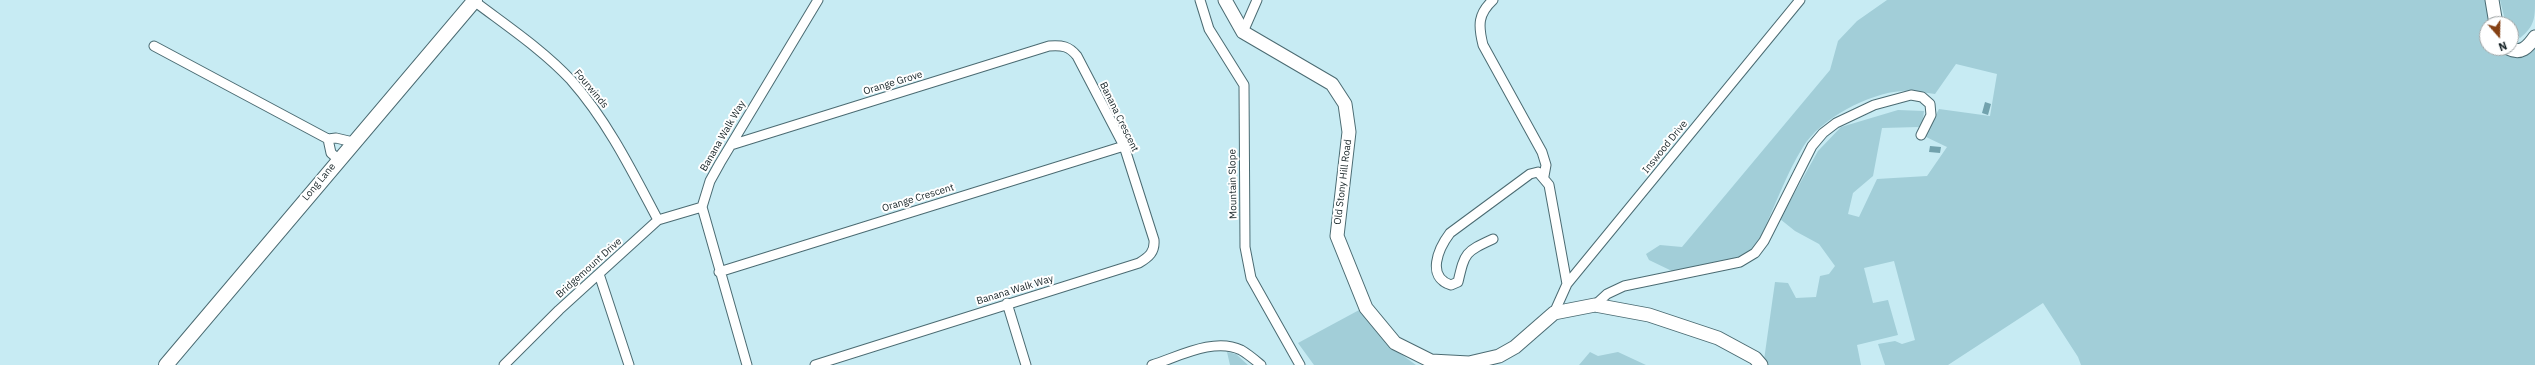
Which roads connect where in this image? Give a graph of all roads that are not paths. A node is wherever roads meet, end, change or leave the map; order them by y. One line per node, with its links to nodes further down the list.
1 (818, 0): 18 (street, Banana Walk Way)
2 (1200, 0): 40 (street, Mountain Slope)
3 (1226, 0): 10 (street)
4 (1256, 0): 10 (street)
5 (1493, 0): 21 (street)
6 (1800, 0): 28 (street, Inswood Drive)
7 (2492, 0): 9 (street)
8 (474, 1): 17 (main road, Long Lane); 23 (street, Fourwinds)
9 (2495, 16)
10 (1243, 32): 31 (street, Old Stony Hill Road)
11 (2535, 36): 14 (street)
12 (1062, 45): 18 (street, Orange Grove); 19 (street, Banana Crescent)
13 (154, 46): 16 (street)
14 (2519, 51)
15 (1921, 135): 30 (street)
16 (328, 139): 17 (street); 20 (street)
17 (352, 142): 20 (main road, Long Lane)
18 (731, 145): 22 (street, Banana Walk Way)
19 (1124, 146): 25 (street, Banana Crescent); 26 (street, Orange Crescent)
20 (338, 160): 32 (main road, Long Lane)
21 (1544, 176): 24 (street); 28 (street)
22 (702, 207): 23 (street, Bridgemount Drive); 26 (street)
23 (658, 220): 27 (street, Bridgemount Drive)
24 (1493, 239)
25 (1152, 253): 29 (street, Banana Walk Way)
26 (719, 272): 35 (street)
27 (599, 274): 33 (street, Bridgemount Drive); 34 (street)
28 (1567, 284): 31 (street, Inswood Drive)
29 (1007, 304): 36 (street, Banana Walk Way); 37 (street)
30 (1595, 305): 31 (street); 41 (street)
31 (1554, 313)
32 (166, 365)
33 (504, 365)
34 (629, 365)
35 (747, 365)
36 (815, 365)
37 (1026, 365)
38 (1152, 365): 39 (street)
39 (1261, 365)
40 (1300, 365)
41 (1762, 365)

